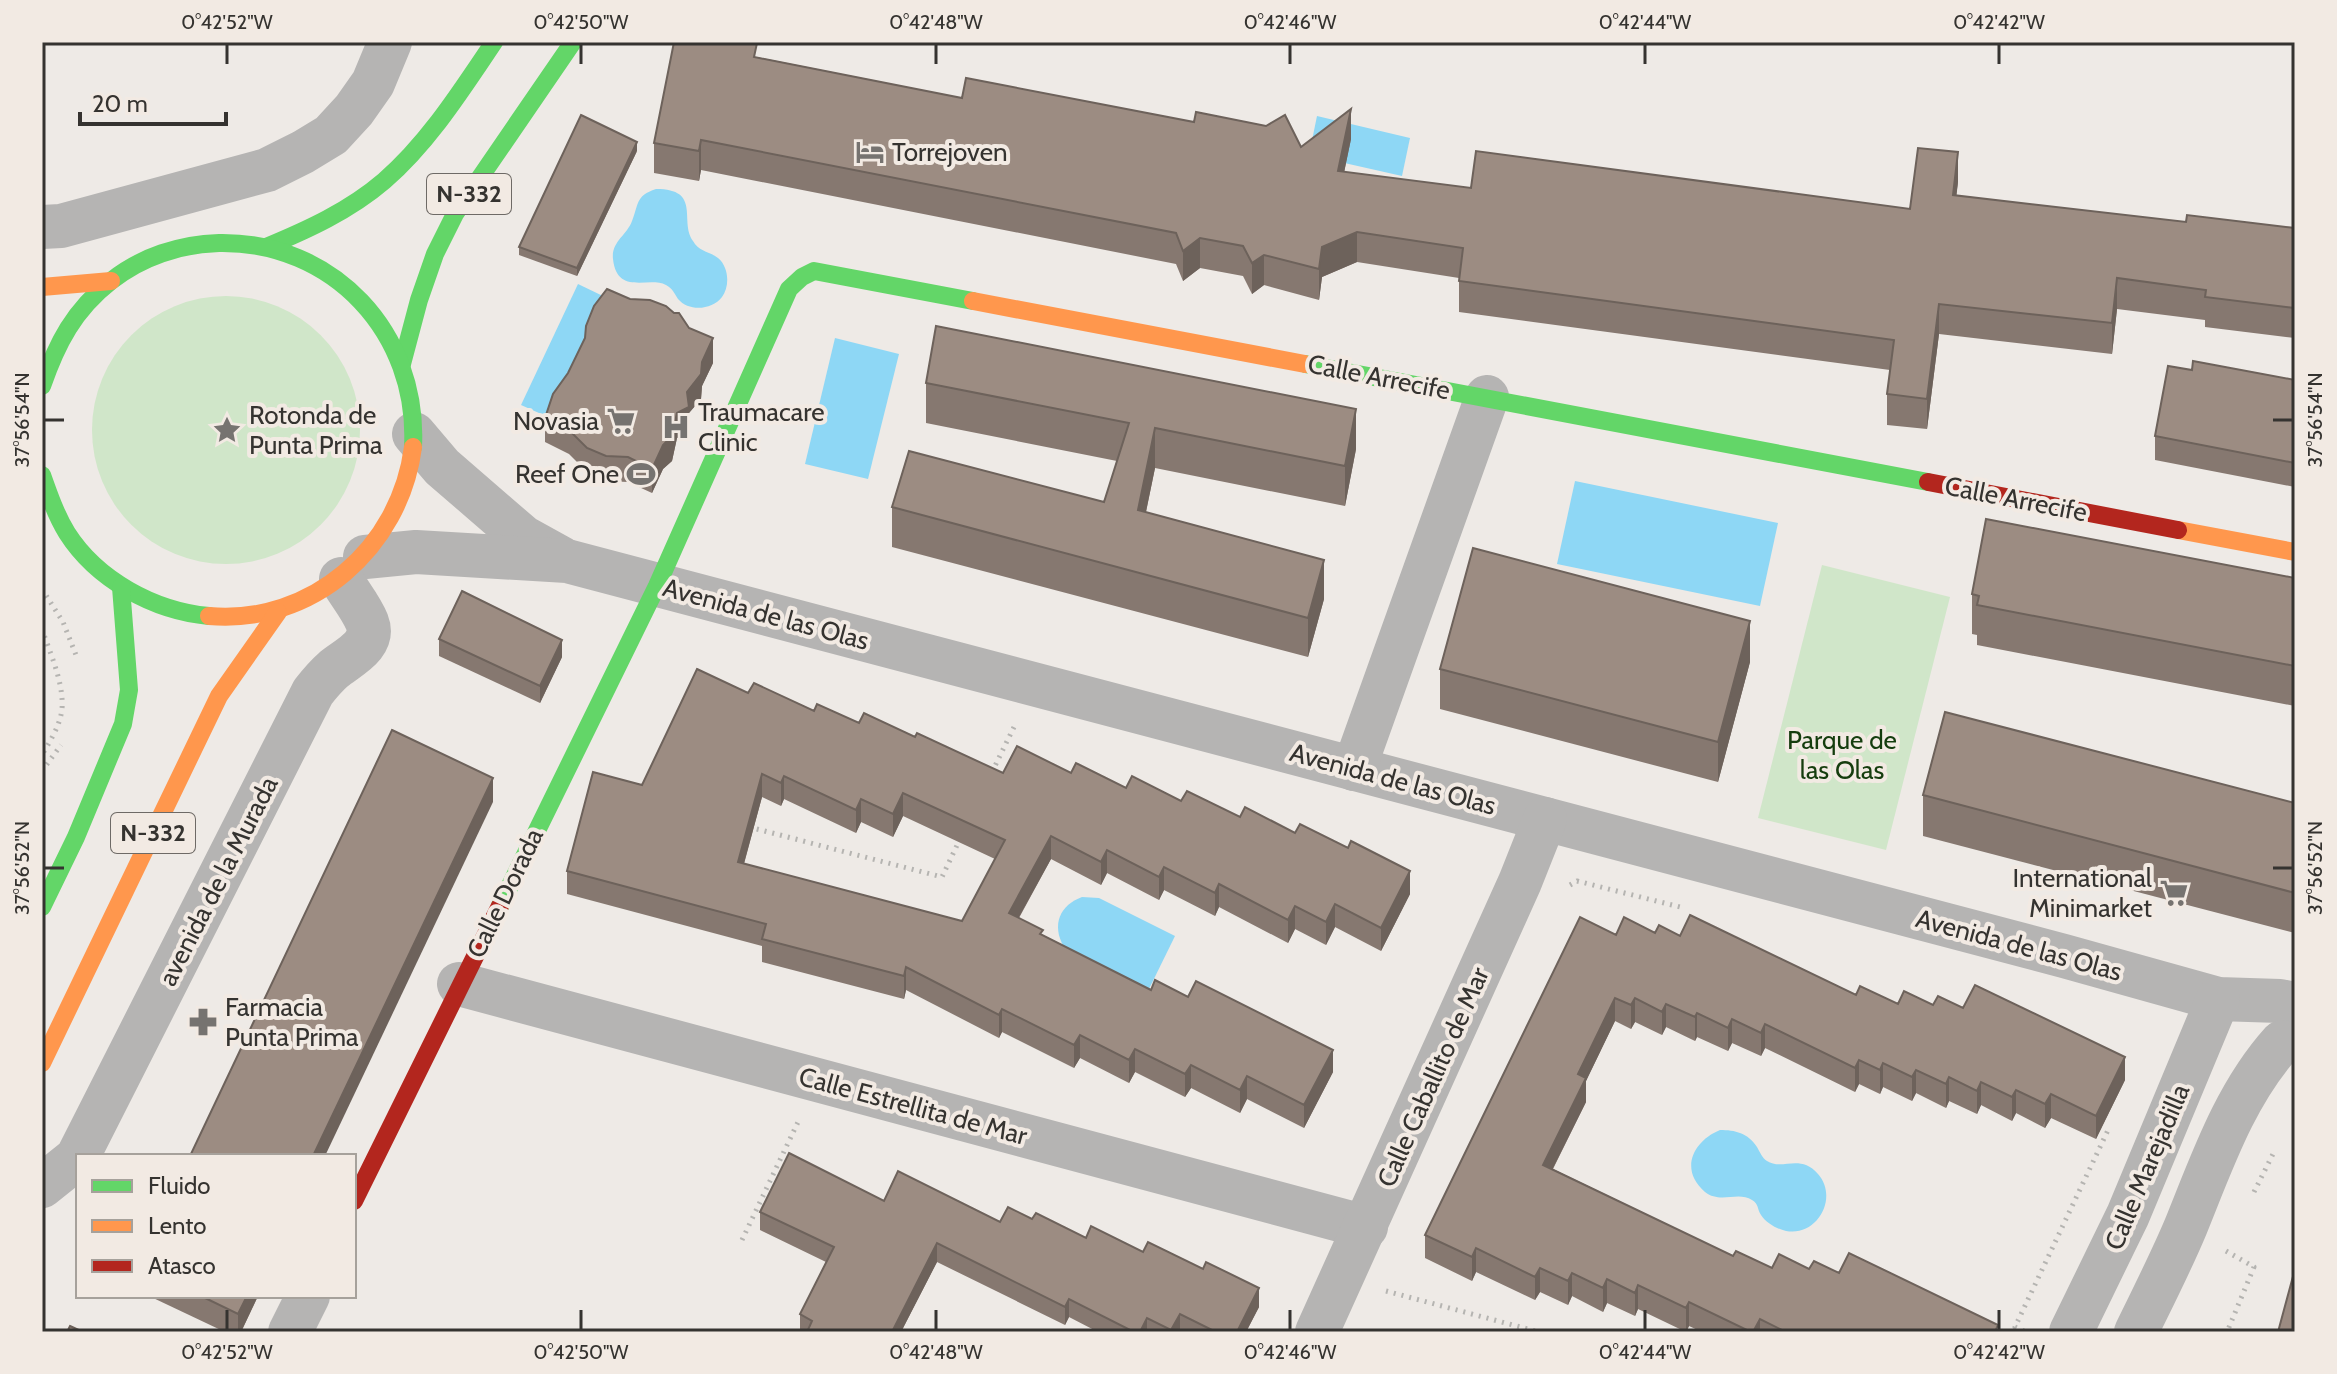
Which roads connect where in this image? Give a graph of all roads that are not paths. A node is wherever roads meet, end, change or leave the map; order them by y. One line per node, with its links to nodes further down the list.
1 (390, 42): 4 (street)
2 (494, 42): 5 (main road, N-332)
3 (573, 42): 8 (main road, N-332)
4 (42, 227)
5 (266, 247): 6 (main road, N-332); 8 (main road, N-332)
6 (111, 281): 7 (main road); 9 (main road, N-332)
7 (42, 287)
8 (402, 364): 11 (main road, N-332)
9 (42, 386)
10 (1487, 397): 13 (main road, Calle Arrecife); 16 (main road, Calle Arrecife); 19 (street)
11 (414, 434): 14 (street, Avenida de las Olas); 15 (main road, N-332)
12 (42, 475): 17 (main road, N-332)
13 (2295, 552)
14 (567, 561): 15 (street, Avenida de las Olas); 16 (street, Avenida de las Olas)
15 (353, 568): 18 (main road, N-332); 26 (street, avenida de la Murada)
16 (657, 586): 19 (street, Avenida de las Olas); 22 (main road, Calle Dorada)
17 (121, 587): 18 (main road, N-332); 21 (main road, N-332)
18 (278, 612): 25 (main road, N-332)
19 (1354, 769): 20 (street, Avenida de las Olas)
20 (1545, 819): 23 (street, Avenida de las Olas); 30 (street, Calle Caballito de Mar)
21 (42, 907)
22 (459, 984): 29 (main road, Calle Dorada); 30 (street, Calle Estrellita de Mar)
23 (2218, 999): 24 (street, Avenida de las Olas); 34 (street, Calle Marejadilla)
24 (2291, 1031): 35 (street)
25 (42, 1063)
26 (79, 1154)
27 (76, 1159): 28 (street, avenida de la Murada)
28 (42, 1186)
29 (356, 1197)
30 (1366, 1227): 33 (street, Calle Caballito de Mar)
31 (307, 1298): 32 (street)
32 (290, 1332)
33 (1317, 1332)
34 (2071, 1332)
35 (2136, 1332)

